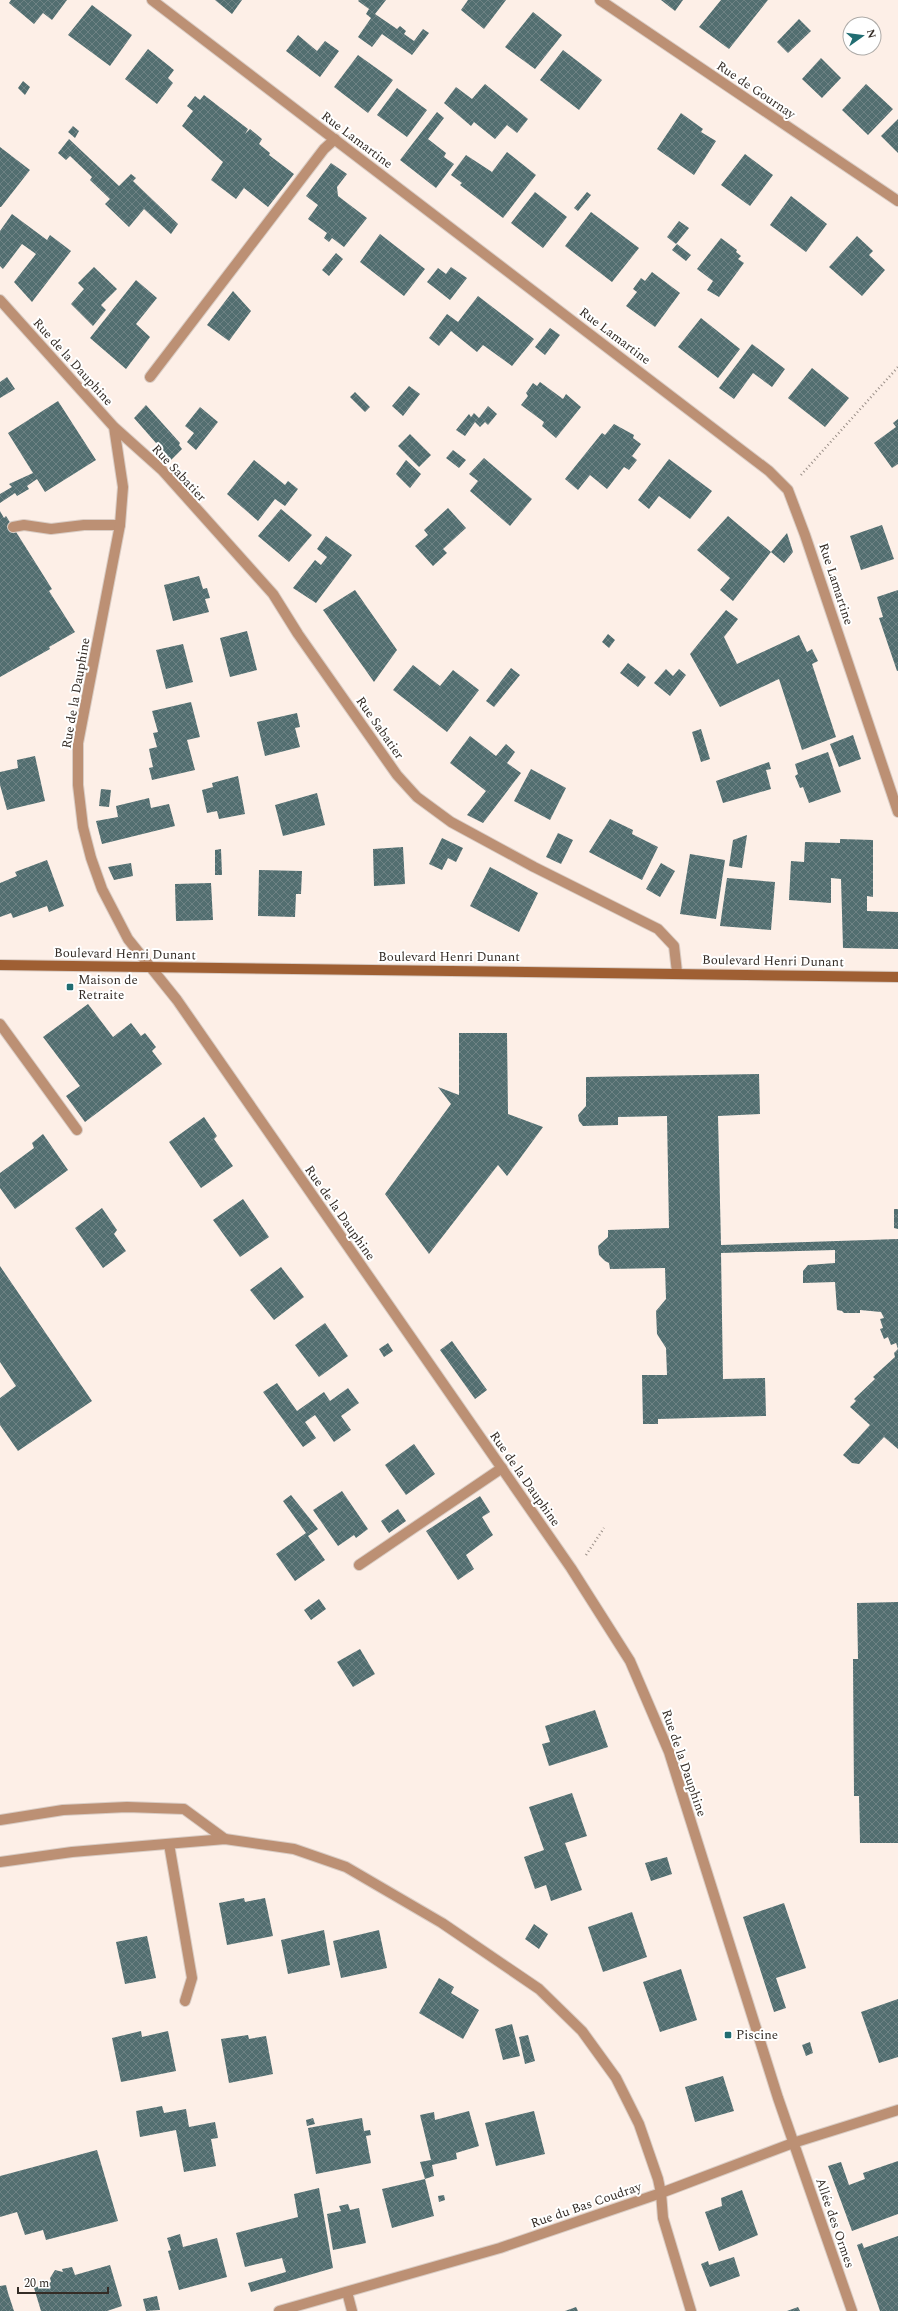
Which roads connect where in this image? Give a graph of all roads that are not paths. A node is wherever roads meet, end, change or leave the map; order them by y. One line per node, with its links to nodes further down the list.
1 (152, 0): 3 (street, Rue Lamartine)
2 (600, 0): 4 (street, Rue de Gournay)
3 (335, 139): 6 (street); 10 (street, Rue Lamartine)
4 (898, 201)
5 (0, 300): 7 (street, Rue de la Dauphine)
6 (150, 377)
7 (114, 427): 8 (street, Rue de la Dauphine); 13 (street, Rue Sabatier)
8 (120, 525): 9 (street); 12 (street, Rue de la Dauphine)
9 (13, 527)
10 (898, 812)
11 (0, 965): 12 (main road, Boulevard Henri Dunant)
12 (153, 967): 13 (main road, Boulevard Henri Dunant); 17 (street, Rue de la Dauphine)
13 (677, 972): 14 (main road, Boulevard Henri Dunant)
14 (898, 976)
15 (0, 1024): 16 (street)
16 (77, 1130)
17 (502, 1468): 18 (street); 25 (street, Rue de la Dauphine)
18 (359, 1565)
19 (0, 1820): 20 (street)
20 (225, 1839): 21 (street); 26 (street)
21 (169, 1844): 22 (street); 23 (street)
22 (0, 1862)
23 (185, 2001)
24 (898, 2110): 25 (street, Rue du Bas Coudray)
25 (793, 2143): 26 (street, Rue du Bas Coudray); 31 (street, Allée des Ormes)
26 (661, 2193): 27 (street, Rue du Bas Coudray); 30 (street)
27 (347, 2292): 28 (street, Rue du Bas Coudray); 29 (street)
28 (279, 2311)
29 (352, 2311)
30 (691, 2311)
31 (852, 2311)

